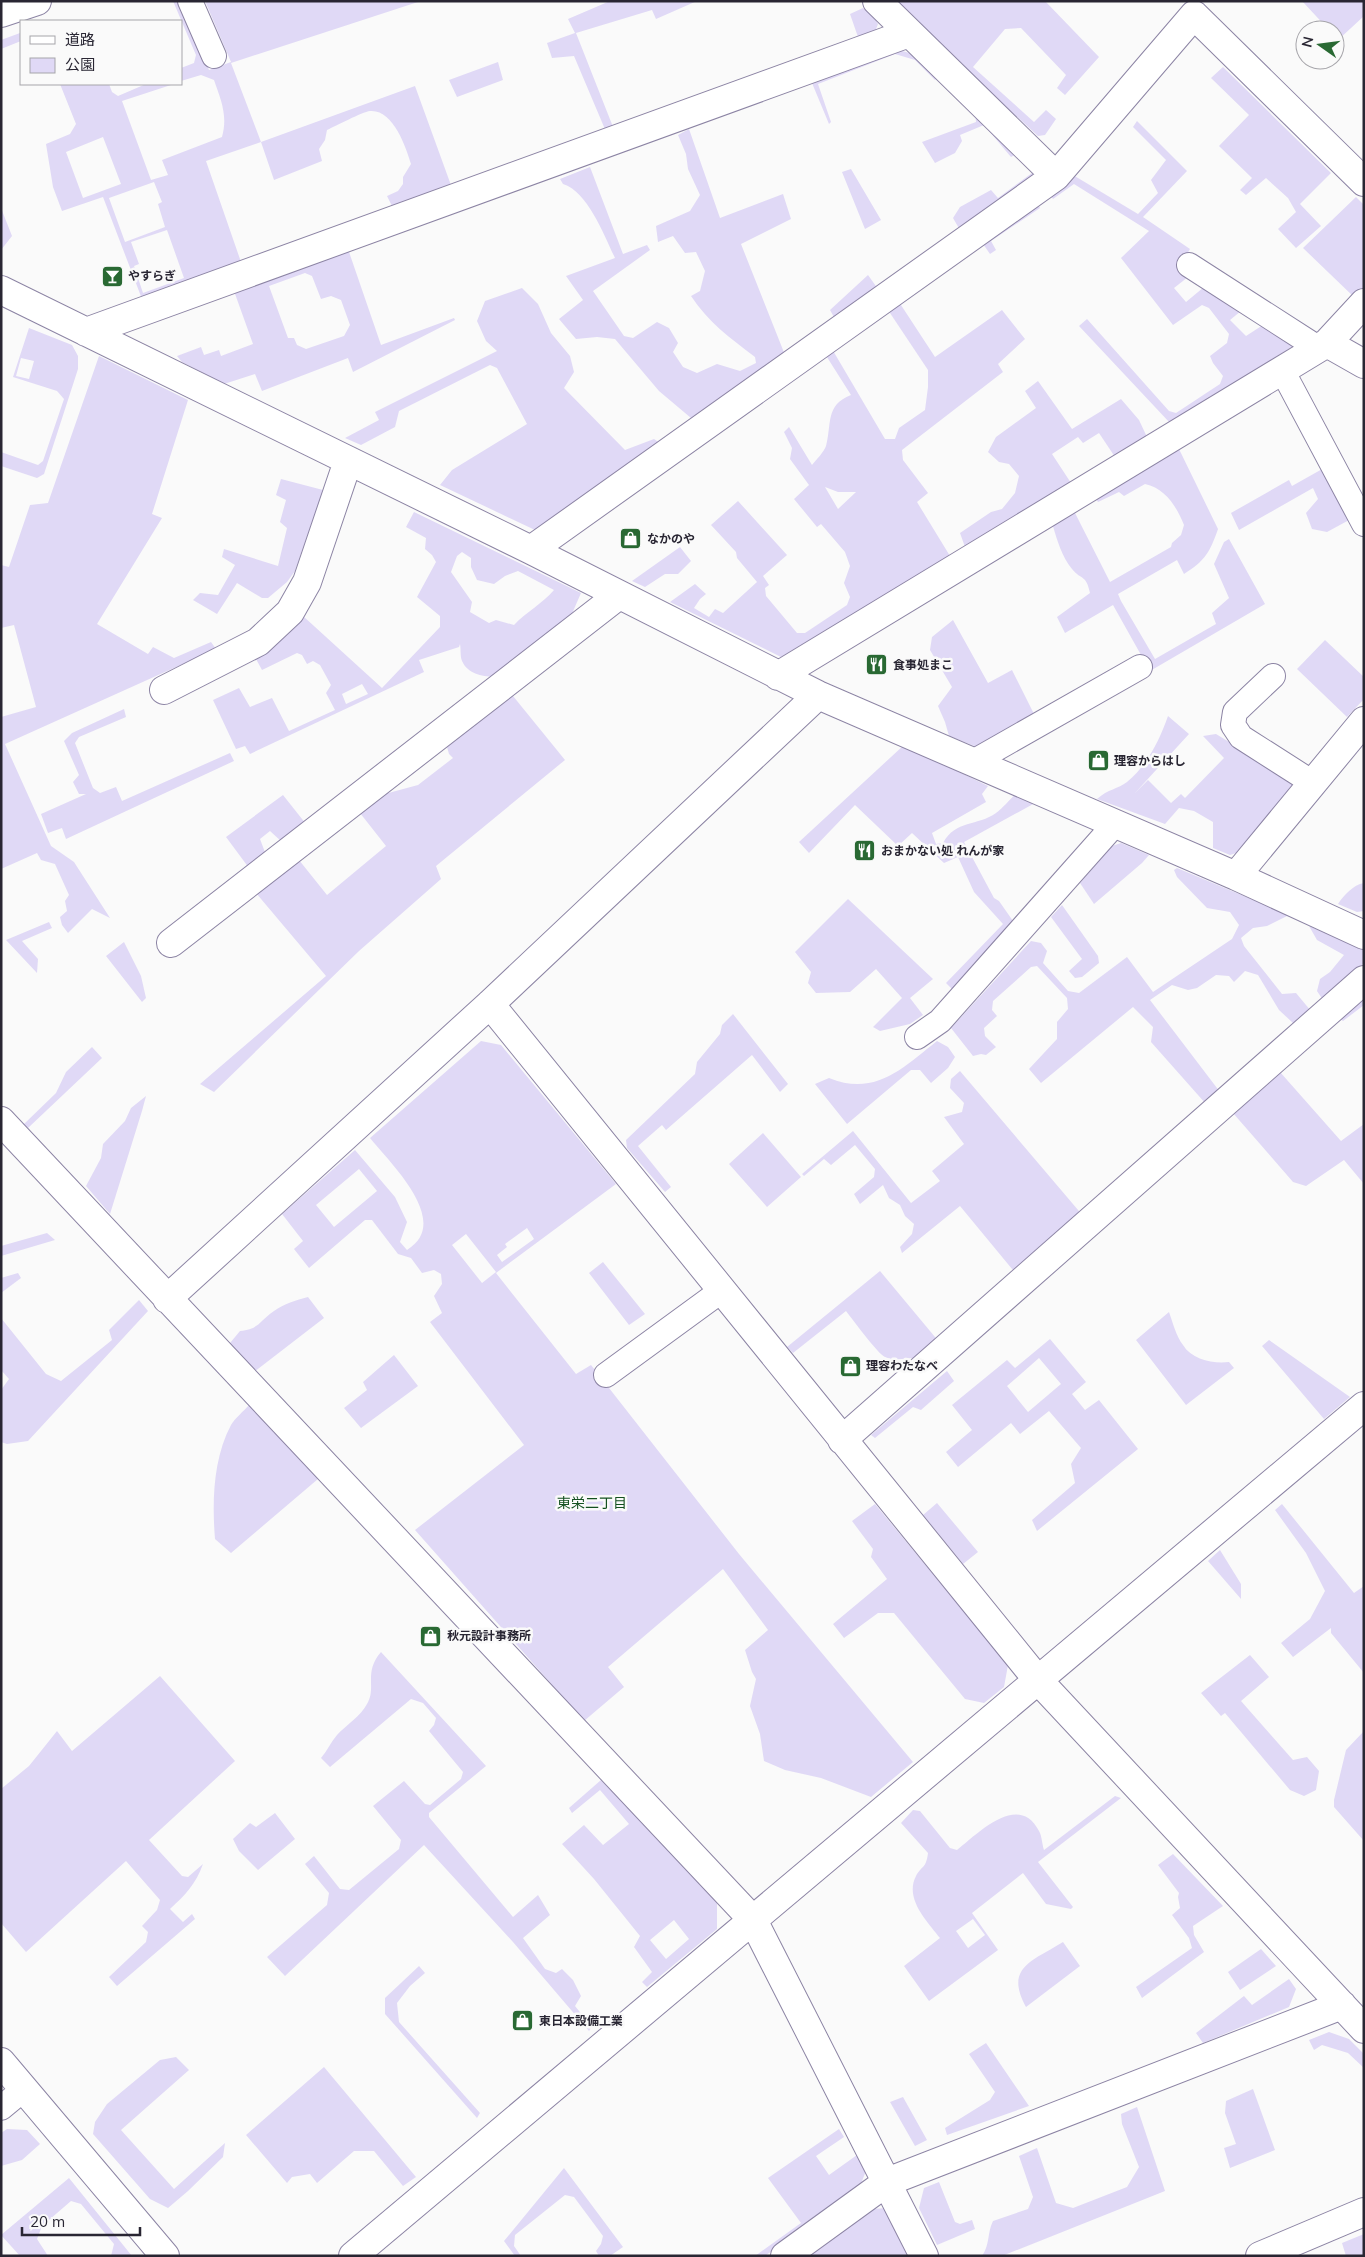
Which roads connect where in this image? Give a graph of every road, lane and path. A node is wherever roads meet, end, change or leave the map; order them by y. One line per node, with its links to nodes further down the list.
1 (37, 1): 5 (street)
2 (190, 1): 7 (lane)
3 (877, 1): 6 (street)
4 (1189, 8): 8 (street); 9 (street)
5 (1, 13)
6 (909, 33): 9 (street); 13 (street)
7 (214, 56)
8 (1361, 173)
9 (1056, 176): 19 (street)
10 (1189, 265): 14 (lane)
11 (1, 290): 13 (street)
12 (1364, 303): 14 (street)
13 (86, 332): 17 (street)
14 (1323, 345): 15 (street); 16 (street)
15 (1364, 364)
16 (1282, 370): 18 (lane); 22 (street)
17 (348, 461): 19 (street); 24 (street)
18 (1364, 524)
19 (531, 550): 20 (street)
20 (619, 595): 22 (street); 32 (street)
21 (1140, 666): 27 (lane)
22 (778, 676): 25 (street)
23 (1273, 676): 28 (lane)
24 (164, 690)
25 (818, 695): 27 (street); 34 (street)
26 (1364, 721): 28 (street)
27 (973, 762): 29 (street)
28 (1313, 782): 30 (street)
29 (1115, 824): 30 (street); 35 (lane)
30 (1236, 876): 31 (street)
31 (1364, 935)
32 (171, 943)
33 (1364, 980): 41 (street)
34 (490, 1004): 37 (street); 38 (street)
35 (917, 1037)
36 (1, 1120): 38 (street)
37 (722, 1290): 39 (lane); 41 (street)
38 (167, 1299): 43 (street)
39 (606, 1374)
40 (1364, 1406): 42 (street)
41 (842, 1440): 42 (street)
42 (1037, 1679): 43 (street); 44 (street)
43 (752, 1920): 49 (street); 52 (street)
44 (1342, 2005): 45 (street); 49 (street)
45 (1364, 2030)
46 (1, 2062): 47 (street)
47 (24, 2089): 48 (lane); 51 (street)
48 (1, 2108)
49 (887, 2182): 53 (street); 54 (street)
50 (1364, 2212): 55 (street)
51 (164, 2256)
52 (353, 2256)
53 (785, 2256)
54 (924, 2256)
55 (1260, 2256)

